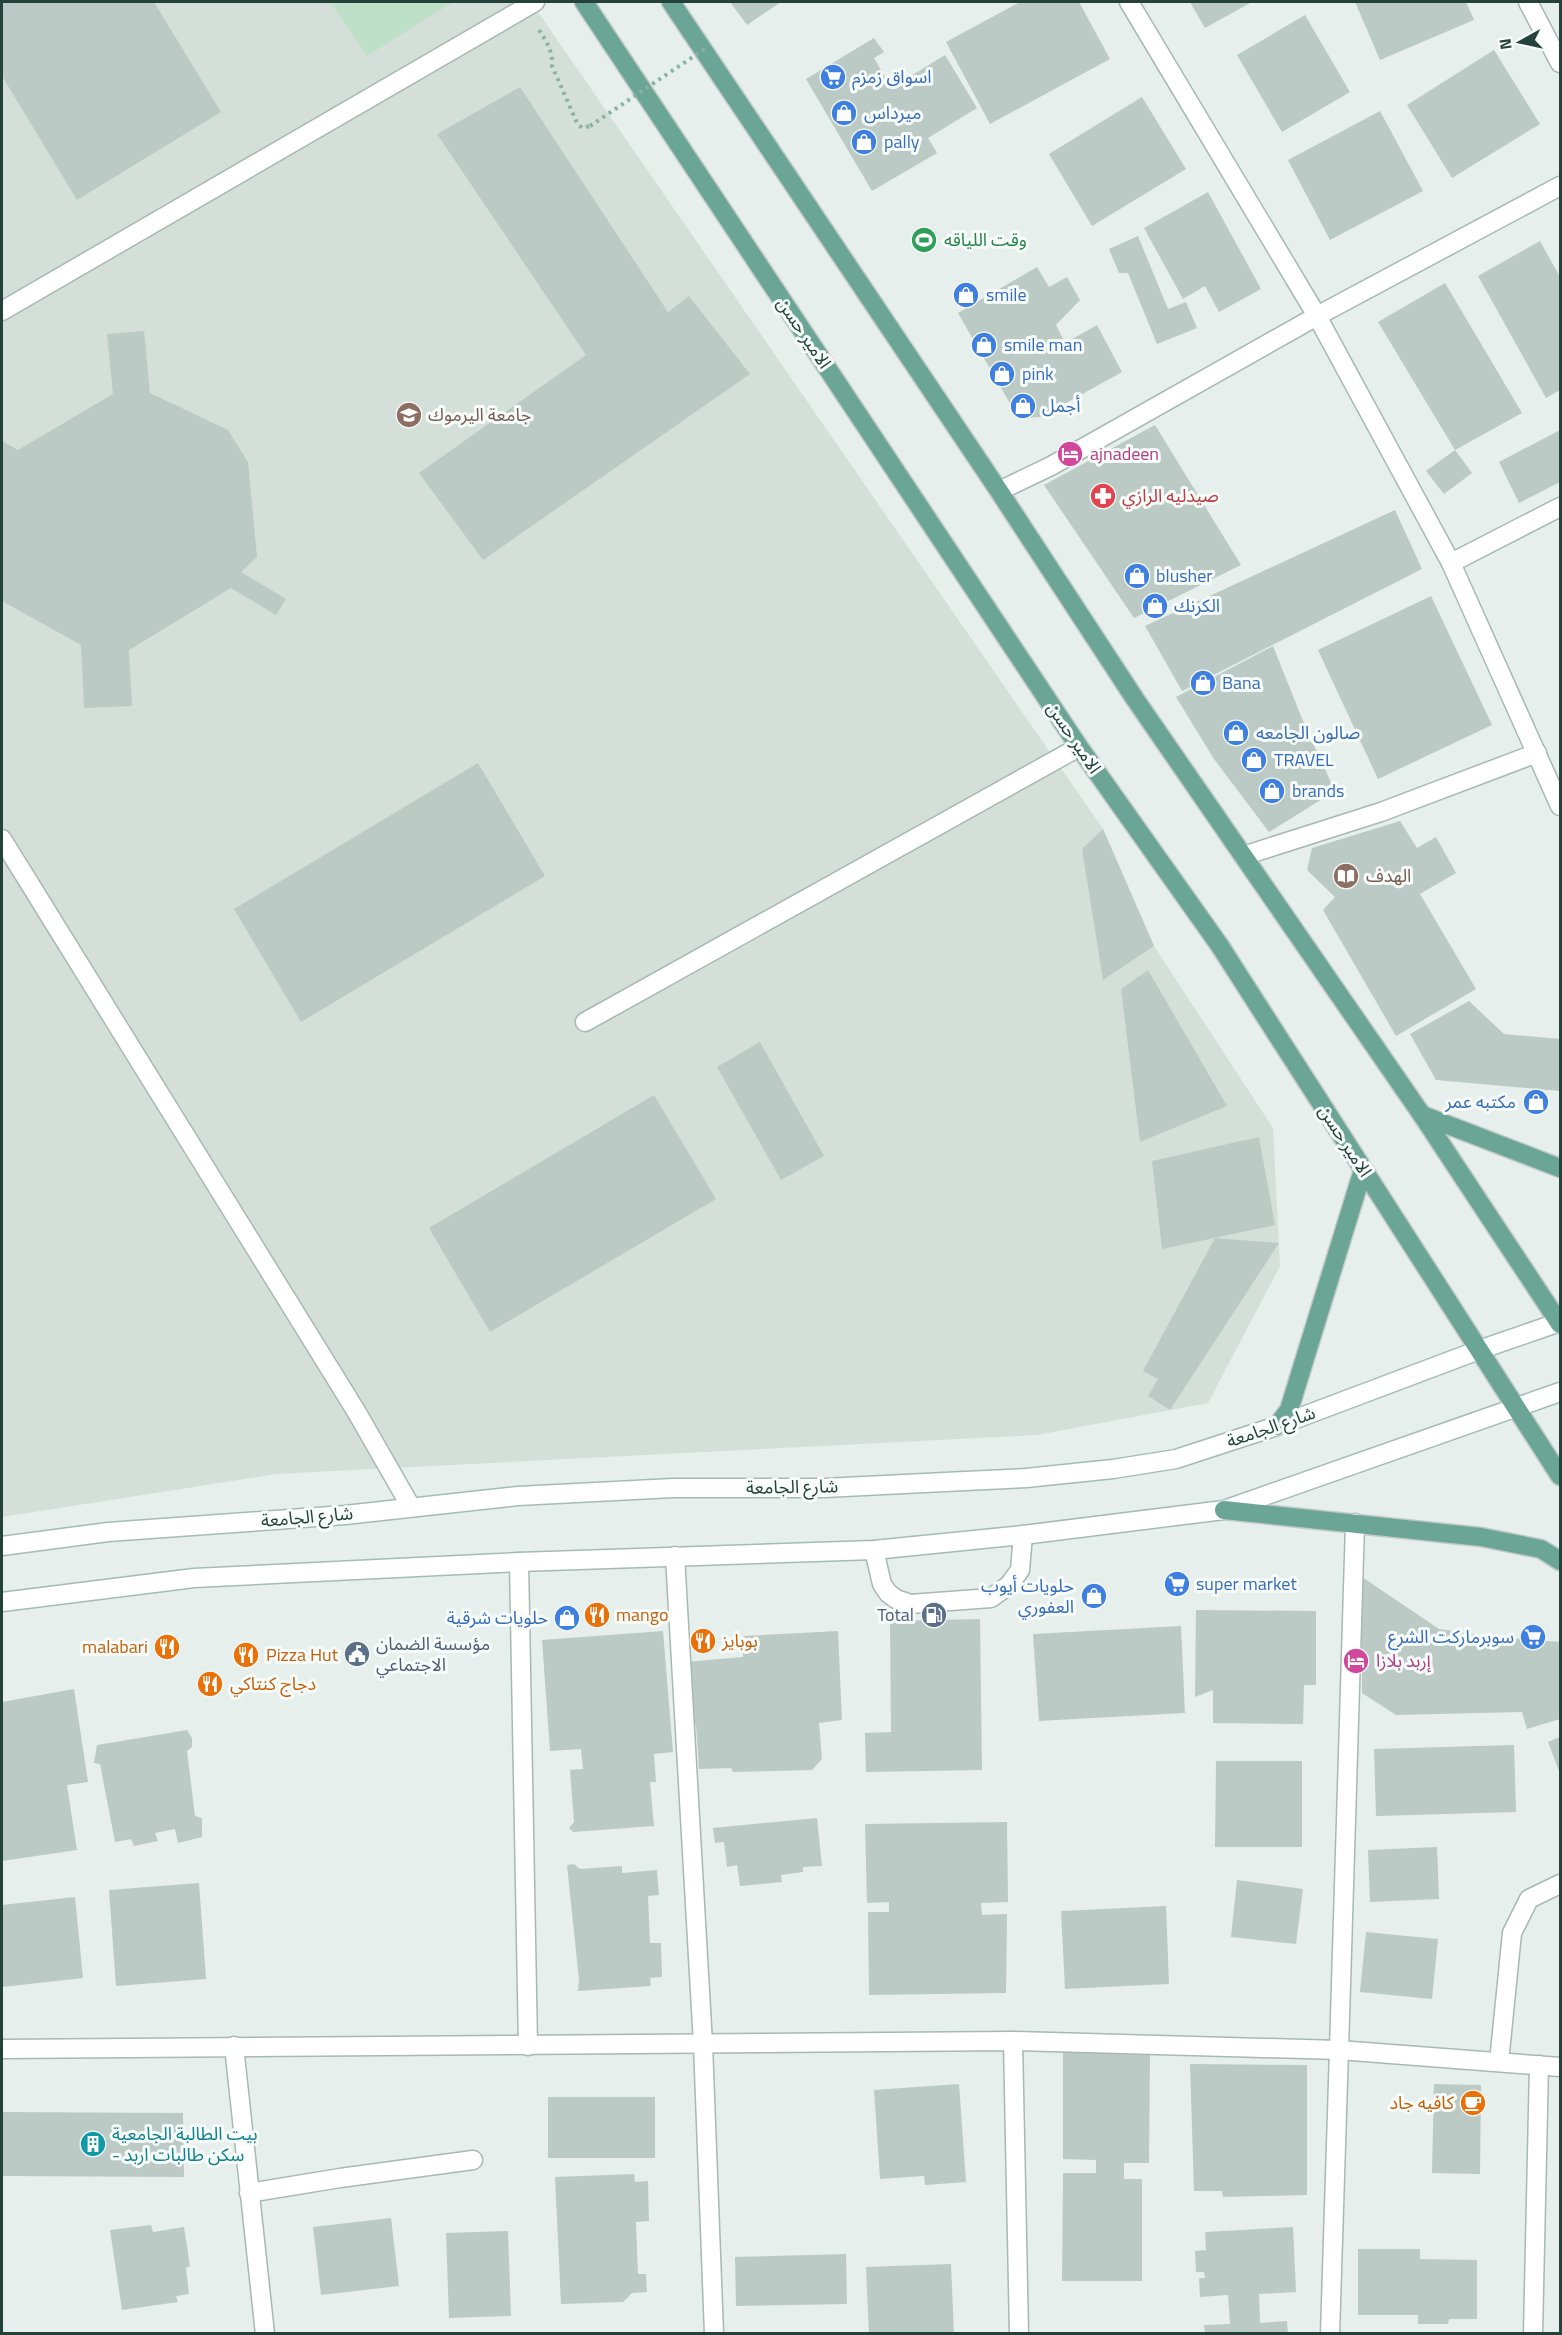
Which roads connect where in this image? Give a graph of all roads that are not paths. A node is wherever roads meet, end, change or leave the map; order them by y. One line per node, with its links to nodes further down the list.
1 (584, 2): 13 (main road, الامير حسن)
2 (671, 2): 10 (main road)
3 (1129, 2): 9 (street)
4 (1528, 2): 6 (street)
5 (530, 4): 8 (street)
6 (1560, 63)
7 (1560, 186): 9 (street)
8 (2, 311)
9 (1317, 316): 10 (street); 12 (street)
10 (999, 490): 17 (main road)
11 (1560, 507): 12 (street)
12 (1451, 563): 14 (street)
13 (1079, 747): 18 (street); 21 (main road, الامير حسن)
14 (1537, 753): 15 (street); 17 (street)
15 (1560, 806)
16 (2, 839): 28 (street)
17 (1243, 856): 19 (main road)
18 (585, 1022)
19 (1422, 1115): 20 (main road); 22 (main road)
20 (1560, 1168)
21 (1363, 1170): 23 (main road, الامير حسن); 26 (main road)
22 (1560, 1322): 23 (street, شارع الجامعة)
23 (1479, 1350): 25 (main road, الامير حسن); 26 (street, شارع الجامعة)
24 (1560, 1392): 25 (street)
25 (1515, 1408): 27 (main road, الامير حسن); 29 (street)
26 (1277, 1426): 28 (street, شارع الجامعة)
27 (1560, 1476)
28 (411, 1507): 32 (street, شارع الجامعة)
29 (1224, 1510): 30 (main road); 31 (street)
30 (1355, 1523): 36 (main road); 44 (street)
31 (1023, 1535): 33 (street); 33 (street)
32 (2, 1546)
33 (874, 1550): 34 (street)
34 (675, 1556): 35 (street); 40 (street)
35 (519, 1562): 37 (street); 42 (street)
36 (1560, 1562)
37 (2, 1602)
38 (1560, 1884): 45 (street)
39 (1013, 2041): 40 (street); 44 (street); 52 (street)
40 (703, 2044): 42 (street); 51 (street)
41 (234, 2046): 42 (street); 43 (street); 49 (street)
42 (528, 2046)
43 (2, 2049)
44 (1339, 2050): 45 (street); 53 (street)
45 (1499, 2062): 46 (street)
46 (1539, 2065): 47 (street); 54 (street)
47 (1560, 2067)
48 (473, 2160): 49 (street)
49 (249, 2193): 50 (street)
50 (265, 2334)
51 (714, 2334)
52 (1019, 2334)
53 (1330, 2334)
54 (1533, 2334)

